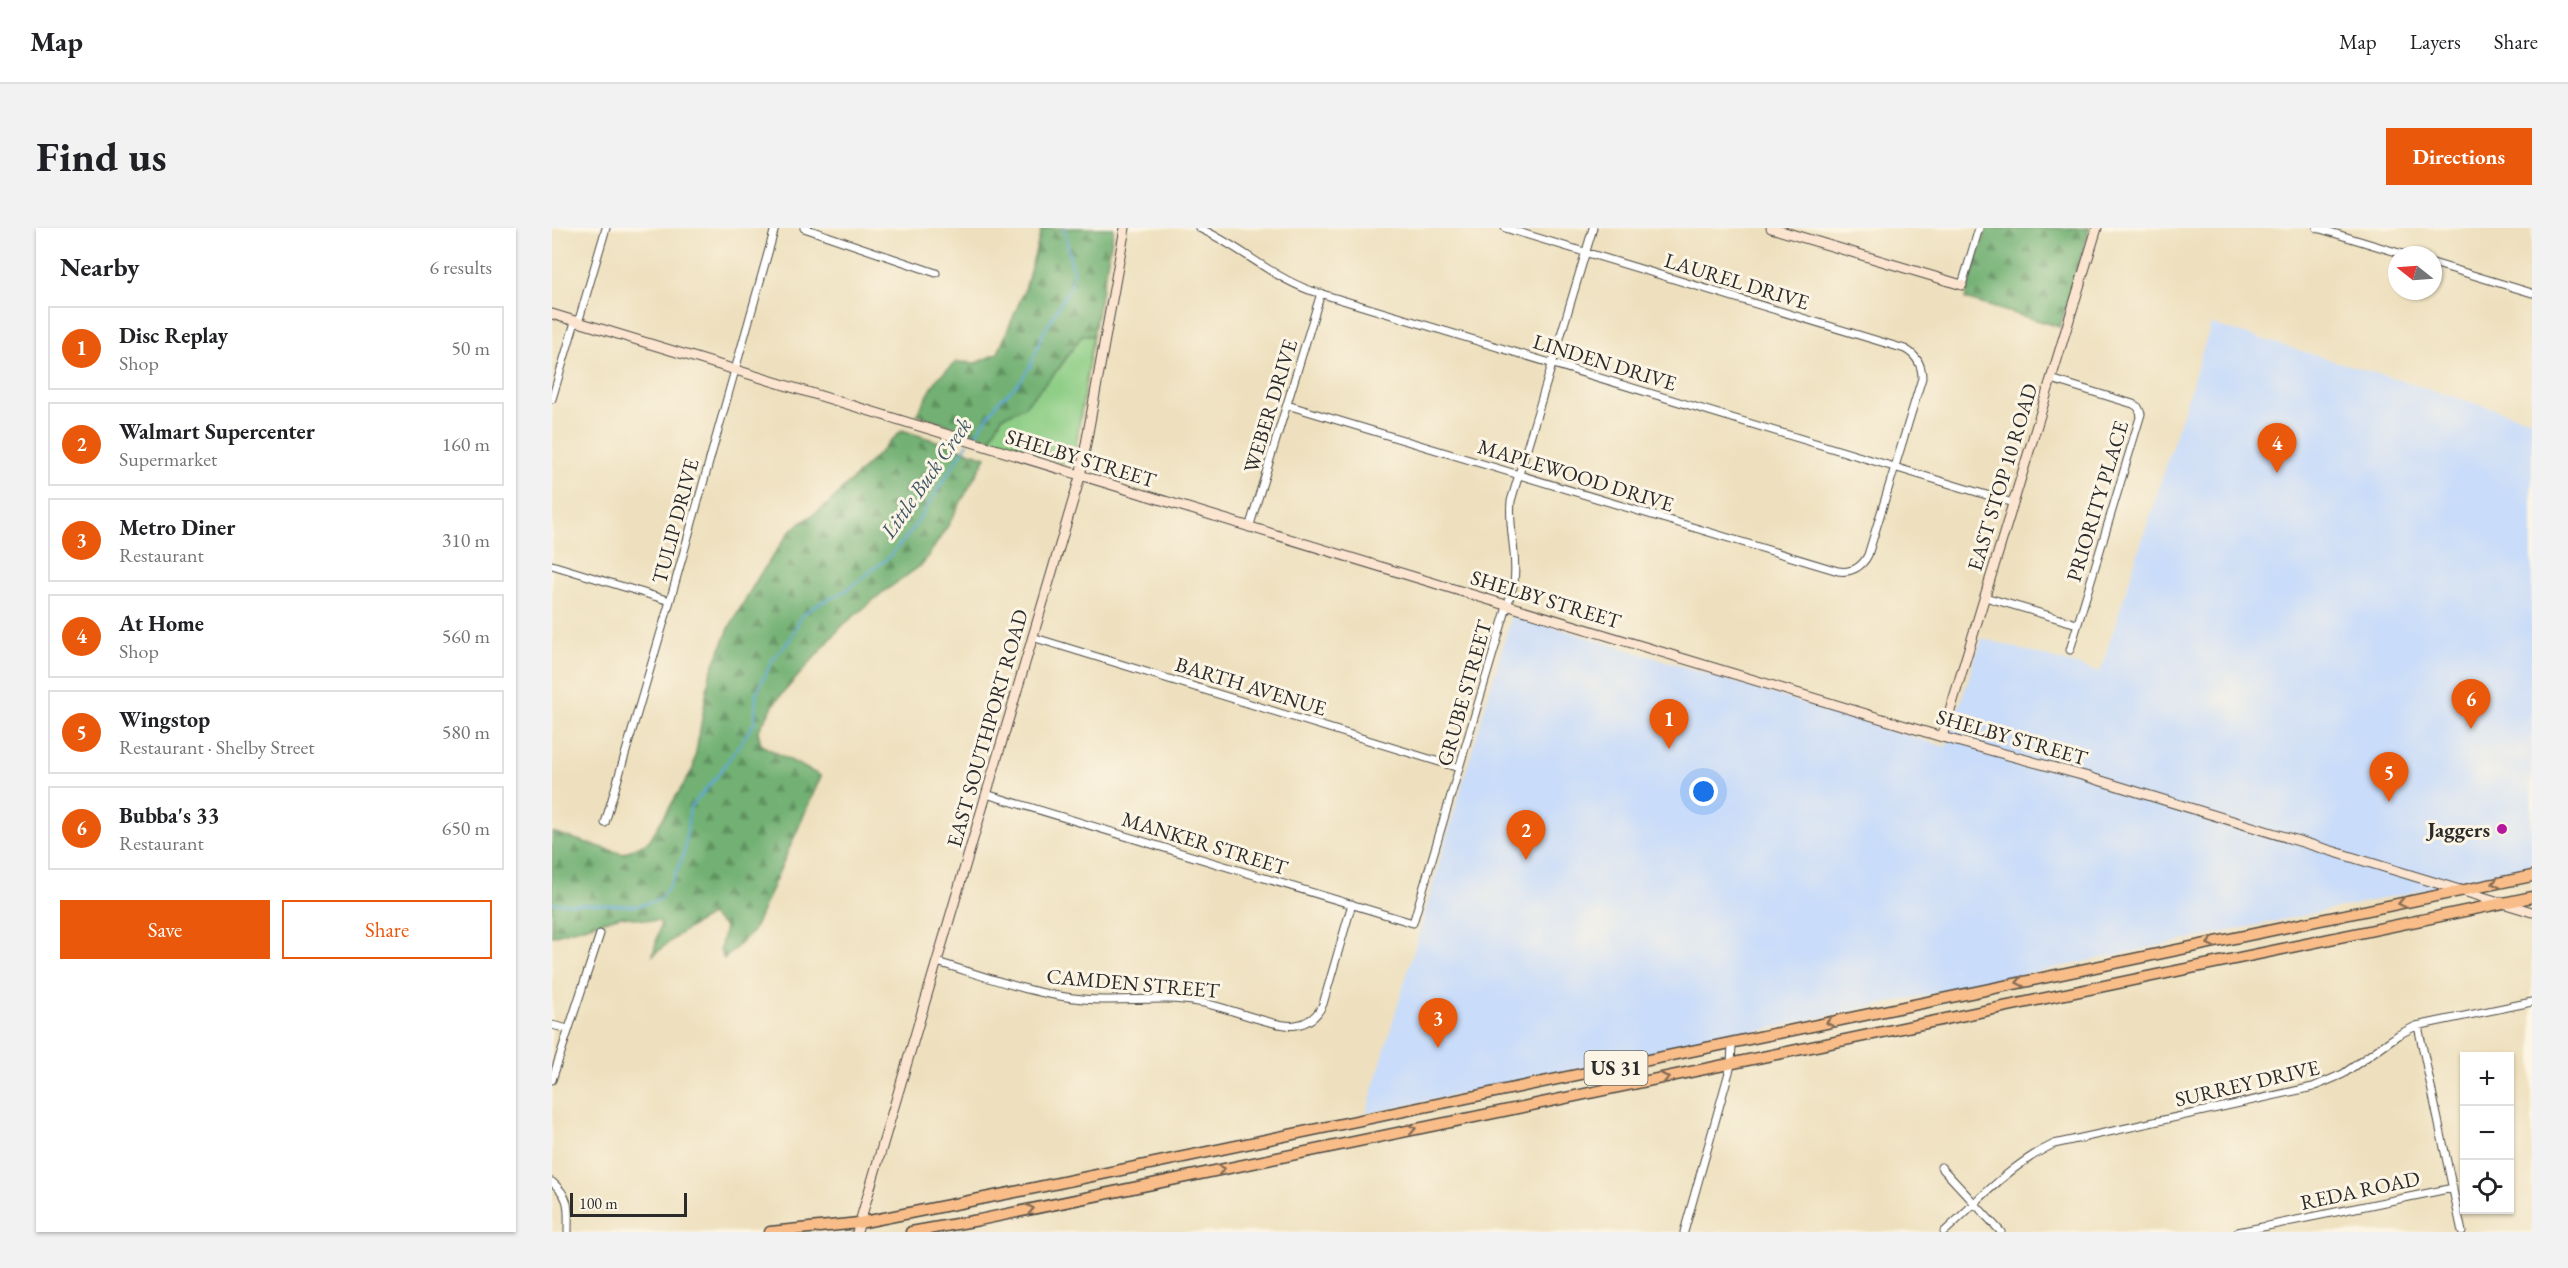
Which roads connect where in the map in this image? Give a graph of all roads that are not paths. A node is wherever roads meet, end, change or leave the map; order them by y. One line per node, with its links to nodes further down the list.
1 (606, 228): 20 (street)
2 (775, 228): 22 (street, TULIP DRIVE)
3 (804, 228): 15 (street)
4 (1125, 228): 28 (street, EAST SOUTHPORT ROAD)
5 (1201, 228): 17 (street, LINDEN DRIVE)
6 (1506, 228): 13 (street, LAUREL DRIVE)
7 (1593, 228): 13 (street, GRUBE STREET)
8 (1771, 228): 16 (street)
9 (1979, 228): 16 (street)
10 (2097, 228): 23 (street, EAST STOP 10 ROAD)
11 (2317, 228): 12 (street)
12 (2388, 250)
13 (1586, 252): 21 (street, GRUBE STREET); 26 (street, LAUREL DRIVE)
14 (2442, 266): 18 (street)
15 (936, 273)
16 (1962, 285)
17 (1321, 293): 21 (street, LINDEN DRIVE); 25 (street, WEBER DRIVE)
18 (2532, 293)
19 (552, 314): 20 (street, SHELBY STREET)
20 (576, 322): 22 (street, SHELBY STREET); 24 (street)
21 (1552, 363): 26 (street, LINDEN DRIVE); 27 (street, GRUBE STREET)
22 (734, 370): 28 (street, SHELBY STREET); 33 (street, TULIP DRIVE)
23 (2051, 379): 29 (street, EAST STOP 10 ROAD); 35 (street, PRIORITY PLACE)
24 (552, 399)
25 (1287, 405): 27 (street, MAPLEWOOD DRIVE); 30 (street, WEBER DRIVE)
26 (1894, 467): 27 (street, MAPLEWOOD DRIVE); 29 (street, LINDEN DRIVE)
27 (1518, 475): 34 (street, GRUBE STREET)
28 (1080, 477): 30 (street, SHELBY STREET); 36 (street, EAST SOUTHPORT ROAD)
29 (2013, 503): 32 (street, EAST STOP 10 ROAD)
30 (1250, 528): 34 (street, SHELBY STREET)
31 (552, 565): 33 (street)
32 (1985, 597): 35 (street); 38 (street, EAST STOP 10 ROAD)
33 (670, 601): 41 (street, TULIP DRIVE)
34 (1506, 605): 38 (street, SHELBY STREET); 39 (street, GRUBE STREET)
35 (2077, 624): 37 (street, PRIORITY PLACE)
36 (1032, 637): 39 (street, BARTH AVENUE); 40 (street, EAST SOUTHPORT ROAD)
37 (2070, 650)
38 (1942, 737): 43 (street, SHELBY STREET)
39 (1459, 768): 48 (street, GRUBE STREET)
40 (986, 794): 46 (street, MANKER STREET); 50 (street, EAST SOUTHPORT ROAD)
41 (605, 823)
42 (2532, 876): 43 (main road, US 31, one-way to 43)
43 (2460, 891): 45 (street, SHELBY STREET); 55 (main road, US 31, one-way to 55)
44 (2532, 897): 45 (main road, US 31)
45 (2501, 903): 47 (street, SHELBY STREET); 56 (main road, US 31)
46 (1352, 904): 48 (street, MANKER STREET); 50 (street, CAMDEN STREET)
47 (2532, 912)
48 (1413, 923)
49 (600, 934): 54 (street)
50 (937, 962): 62 (street, EAST SOUTHPORT ROAD)
51 (2532, 1002): 53 (street, SURREY DRIVE)
52 (552, 1024): 54 (street)
53 (2418, 1026): 60 (street); 61 (street, SURREY DRIVE)
54 (568, 1029): 57 (street)
55 (1732, 1044): 56 (street); 62 (main road, US 31)
56 (1731, 1065): 65 (main road, US 31, one-way to 56); 66 (street)
57 (552, 1080)
58 (1941, 1167): 61 (street)
59 (552, 1182): 63 (street)
60 (2452, 1188): 69 (street, REDA ROAD); 70 (street)
61 (1975, 1203): 67 (street, SURREY DRIVE); 68 (street)
62 (858, 1227): 64 (main road, US 31)
63 (568, 1232)
64 (770, 1232)
65 (911, 1232)
66 (1684, 1232)
67 (1944, 1232)
68 (2001, 1232)
69 (2238, 1232)
70 (2462, 1232)

